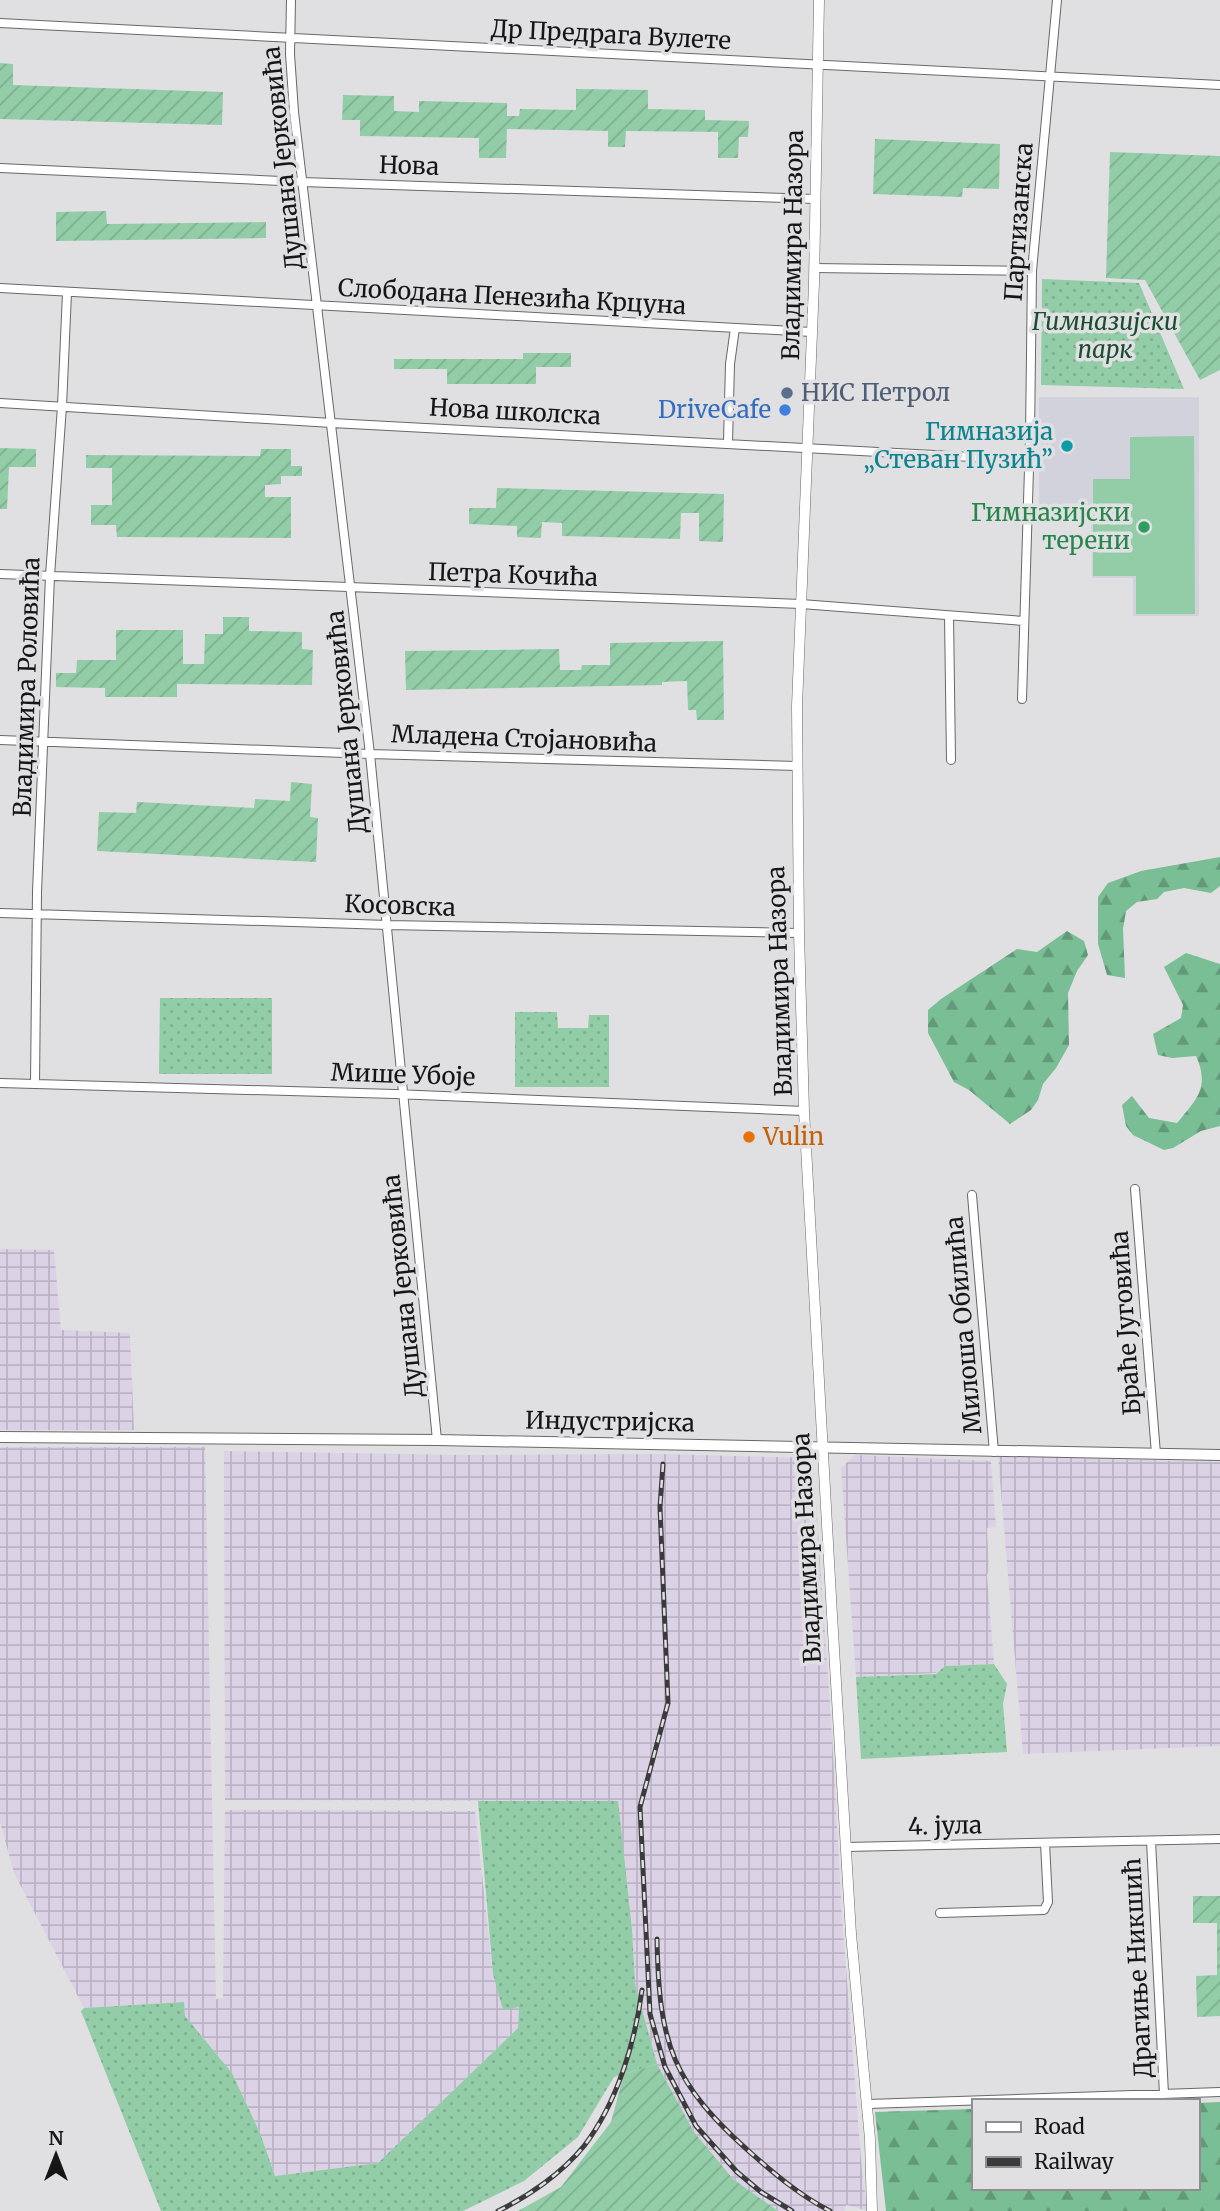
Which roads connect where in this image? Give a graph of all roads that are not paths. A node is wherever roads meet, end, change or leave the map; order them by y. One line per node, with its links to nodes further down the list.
1 (291, 0): 5 (street, Душана Јерковића)
2 (819, 0): 6 (street, Владимира Назора)
3 (1057, 0): 7 (street, Партизанска)
4 (0, 23): 5 (street, Др Предрага Вулете)
5 (290, 38): 6 (street, Др Предрага Вулете); 10 (street, Душана Јерковића)
6 (818, 64): 7 (street, Др Предрага Вулете); 11 (street, Владимира Назора)
7 (1050, 77): 8 (street, Др Предрага Вулете); 13 (street, Партизанска)
8 (1220, 85)
9 (0, 168): 10 (street, Нова)
10 (302, 182): 11 (street, Нова); 16 (street, Душана Јерковића)
11 (816, 199): 12 (street, Владимира Назора)
12 (814, 268): 13 (street); 18 (street, Владимира Назора)
13 (1032, 271): 24 (street, Партизанска)
14 (0, 288): 15 (street, Слободана Пенезића Крцуна)
15 (67, 293): 16 (street, Слободана Пенезића Крцуна); 20 (street, Владимира Роловића)
16 (318, 306): 17 (street, Слободана Пенезића Крцуна); 21 (street, Душана Јерковића)
17 (735, 328): 18 (street, Слободана Пенезића Крцуна); 22 (street)
18 (812, 332): 23 (street, Владимира Назора)
19 (0, 403): 20 (street, Нова школска)
20 (62, 406): 21 (street, Нова школска); 26 (street, Владимира Роловића)
21 (332, 423): 22 (street, Нова школска); 27 (street, Душана Јерковића)
22 (728, 442): 23 (street, Нова школска)
23 (807, 447): 24 (street, Нова школска); 28 (street, Владимира Назора)
24 (1029, 460): 30 (street, Партизанска)
25 (0, 574): 26 (street, Петра Кочића)
26 (50, 576): 27 (street, Петра Кочића); 33 (street, Владимира Роловића)
27 (351, 588): 28 (street, Петра Кочића); 34 (street, Душана Јерковића)
28 (801, 604): 29 (street, Петра Кочића); 36 (street, Владимира Назора)
29 (949, 616): 30 (street, Петра Кочића); 35 (street)
30 (1024, 621): 31 (street, Партизанска)
31 (1022, 699)
32 (0, 740): 33 (street, Младена Стојановића)
33 (44, 742): 34 (street, Младена Стојановића); 38 (street, Владимира Роловића)
34 (370, 754): 36 (street, Младена Стојановића); 39 (street, Душана Јерковића)
35 (951, 760)
36 (796, 766): 40 (street, Владимира Назора)
37 (0, 913): 38 (street, Косовска)
38 (37, 914): 39 (street, Косовска); 42 (street, Владимира Роловића)
39 (388, 925): 40 (street, Косовска); 43 (street, Душана Јерковића)
40 (799, 933): 44 (street, Владимира Назора)
41 (0, 1083): 42 (street, Мише Убоје)
42 (35, 1084): 43 (street, Мише Убоје)
43 (403, 1094): 44 (street, Мише Убоје); 48 (street, Душана Јерковића)
44 (804, 1111): 49 (street, Владимира Назора)
45 (1135, 1189): 51 (street, Браће Југовића)
46 (972, 1195): 50 (street, Милоша Обилића)
47 (0, 1437): 48 (main road, Индустријска)
48 (437, 1440): 49 (main road, Индустријска)
49 (822, 1448): 50 (main road, Индустријска); 56 (street, Владимира Назора)
50 (994, 1452): 51 (main road, Индустријска)
51 (1156, 1454): 52 (main road, Индустријска)
52 (1220, 1455)
53 (1220, 1839): 54 (street, 4. јула)
54 (1151, 1841): 55 (street, 4. јула); 59 (street, Драгиње Никшић)
55 (1045, 1843): 56 (street, 4. јула); 57 (street)
56 (846, 1847): 62 (street, Владимира Назора)
57 (940, 1913)
58 (1220, 2092): 59 (street, Драгиње Никшић)
59 (1164, 2094): 60 (street, Драгиње Никшић)
60 (1016, 2099)
61 (972, 2100): 62 (street, Драгиње Никшић)
62 (867, 2104): 63 (street, Владимира Назора)
63 (872, 2211)

